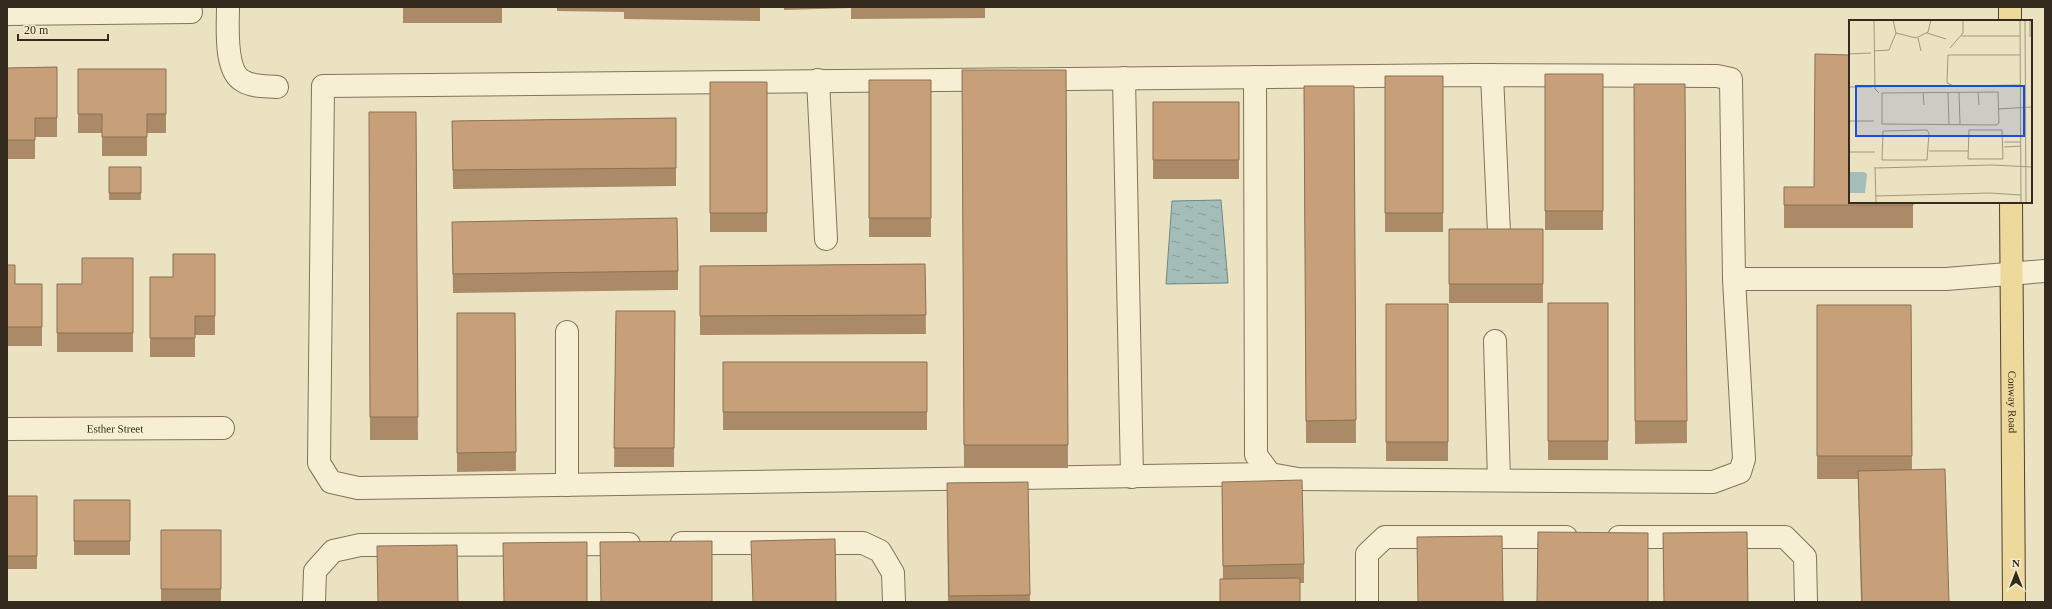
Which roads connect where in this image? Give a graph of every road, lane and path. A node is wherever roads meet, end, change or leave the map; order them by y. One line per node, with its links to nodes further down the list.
1 (228, 7): 10 (street)
2 (2010, 7): 5 (main road)
3 (191, 12): 4 (street)
4 (7, 14)
5 (2010, 20)
6 (1492, 75): 7 (street); 12 (street); 16 (street)
7 (1255, 77): 8 (street); 21 (street)
8 (1124, 78): 9 (street); 22 (street)
9 (818, 80): 13 (street); 24 (street)
10 (277, 87)
11 (2011, 203): 15 (main road, Conway Road)
12 (1498, 232)
13 (826, 239)
14 (2045, 271): 15 (street)
15 (2012, 275): 16 (street); 29 (main road, Conway Road)
16 (1734, 279): 23 (street)
17 (567, 332): 24 (street)
18 (1495, 341): 23 (street)
19 (223, 428): 20 (street, Esther Street)
20 (7, 429)
21 (1270, 474): 22 (street); 23 (street)
22 (1132, 477): 24 (street)
23 (1498, 480)
24 (567, 485)
25 (314, 602): 26 (street)
26 (894, 602)
27 (1367, 602): 28 (street)
28 (1806, 602)
29 (2014, 602)

